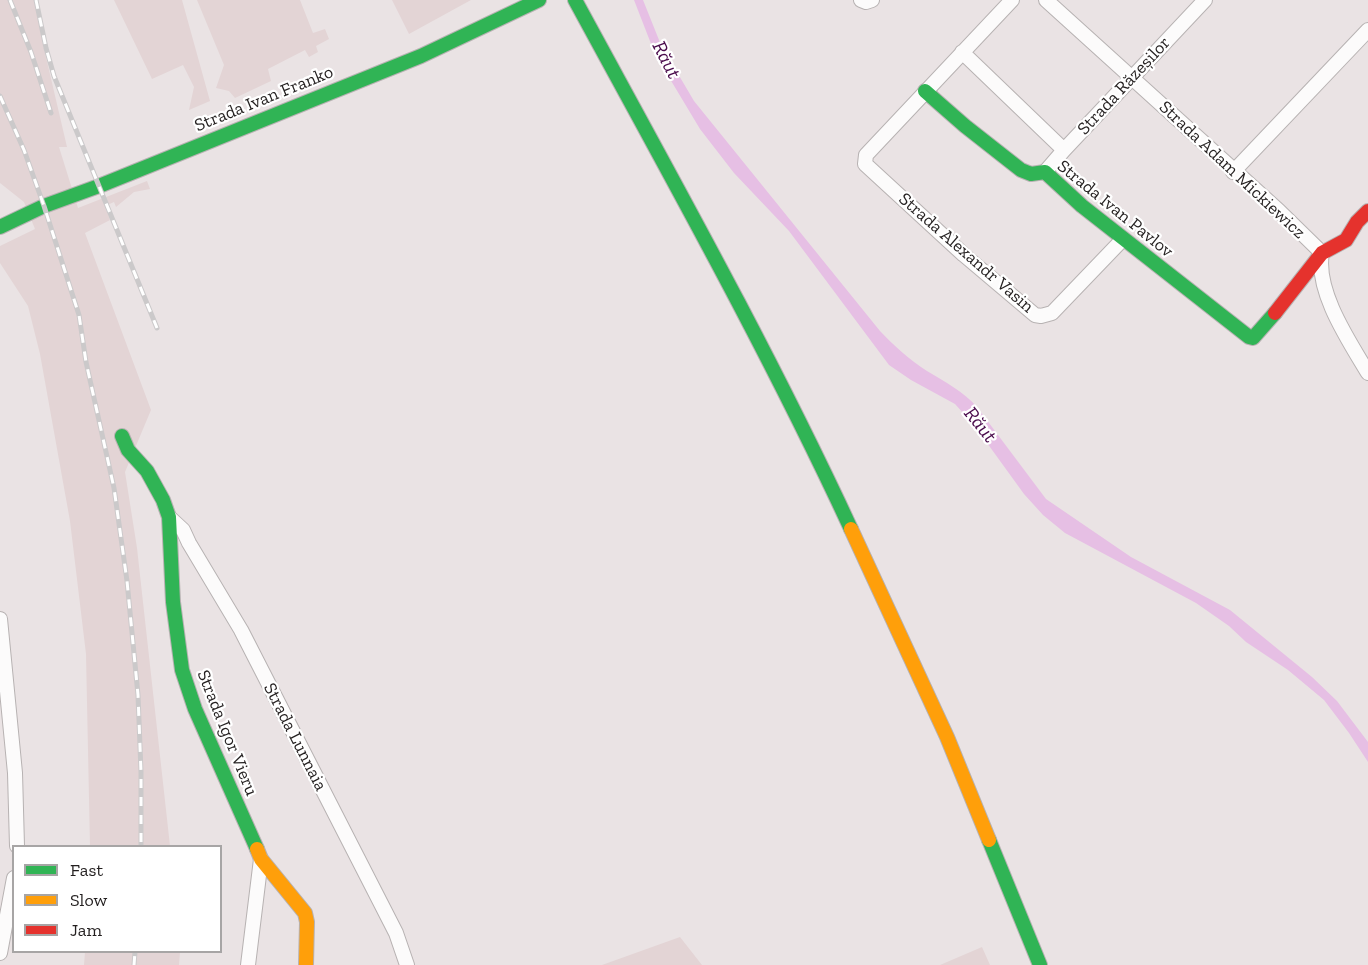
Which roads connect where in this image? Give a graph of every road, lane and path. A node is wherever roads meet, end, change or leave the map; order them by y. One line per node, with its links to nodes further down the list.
1 (539, 0): 14 (street, Strada Ivan Franko)
2 (575, 0): 28 (street)
3 (1012, 0): 7 (street)
4 (1046, 0): 8 (street, Strada Adam Mickiewicz)
5 (1205, 0): 8 (street, Strada Răzeșilor)
6 (1368, 30): 12 (street)
7 (962, 52): 9 (street); 10 (street, Strada Ivan Pavlov)
8 (1131, 78): 10 (street, Strada Răzeșilor); 12 (street, Strada Adam Mickiewicz)
9 (925, 91): 11 (street, Strada Ivan Pavlov); 15 (street, Strada Alexandr Vasin)
10 (1064, 150): 11 (street, Strada Răzeșilor)
11 (1045, 172): 15 (street, Strada Ivan Pavlov)
12 (1233, 172): 16 (street, Strada Adam Mickiewicz)
13 (1368, 211): 16 (street)
14 (0, 227)
15 (1123, 238): 16 (street, Strada Ivan Pavlov)
16 (1322, 253): 17 (street, Strada Adam Mickiewicz)
17 (1366, 365)
18 (122, 436): 19 (street, Strada Igor Vieru)
19 (169, 518): 22 (street, Strada Igor Vieru); 27 (street, Strada Lunnaia)
20 (0, 619): 21 (street)
21 (17, 845)
22 (261, 859): 25 (street); 26 (street, Strada Igor Vieru)
23 (8, 889): 24 (street)
24 (0, 953)
25 (248, 965)
26 (306, 965)
27 (407, 965)
28 (1040, 965)

